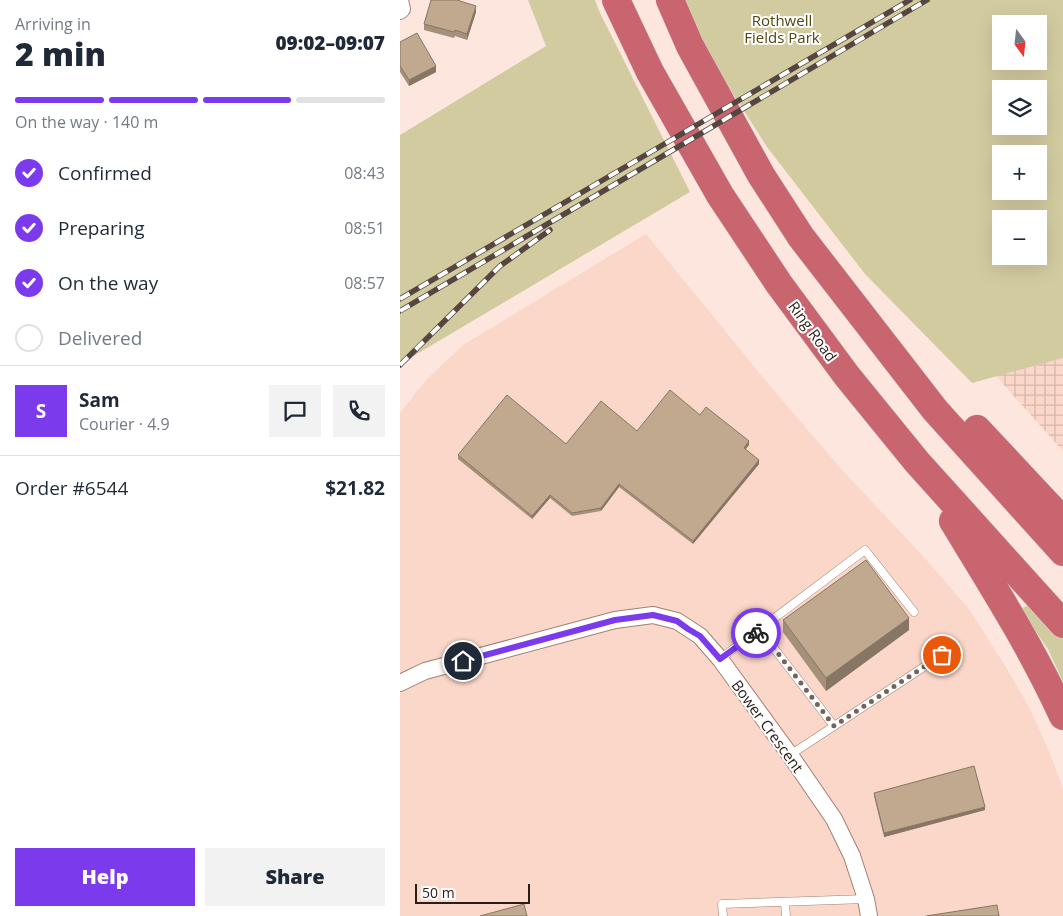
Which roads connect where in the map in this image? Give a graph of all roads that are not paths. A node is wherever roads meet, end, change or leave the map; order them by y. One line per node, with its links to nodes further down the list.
1 (400, 0): 4 (street)
2 (616, 0): 6 (highway, Ring Road)
3 (670, 0): 5 (highway)
4 (400, 11)
5 (846, 294): 7 (highway); 8 (highway)
6 (916, 462): 10 (highway, Ring Road); 15 (highway)
7 (1063, 521)
8 (1063, 552)
9 (914, 612): 11 (lane)
10 (1063, 624)
11 (760, 630): 13 (lane); 16 (lane)
12 (942, 655): 16 (lane)
13 (720, 659): 14 (street, Bower Crescent); 17 (street, Bower Crescent)
14 (400, 683)
15 (1063, 716)
16 (834, 726): 17 (lane)
17 (790, 755): 18 (street, Bower Crescent)
18 (866, 899): 19 (lane); 22 (street, Bower Crescent)
19 (785, 903): 20 (lane); 21 (lane)
20 (723, 916)
21 (786, 916)
22 (869, 916)

